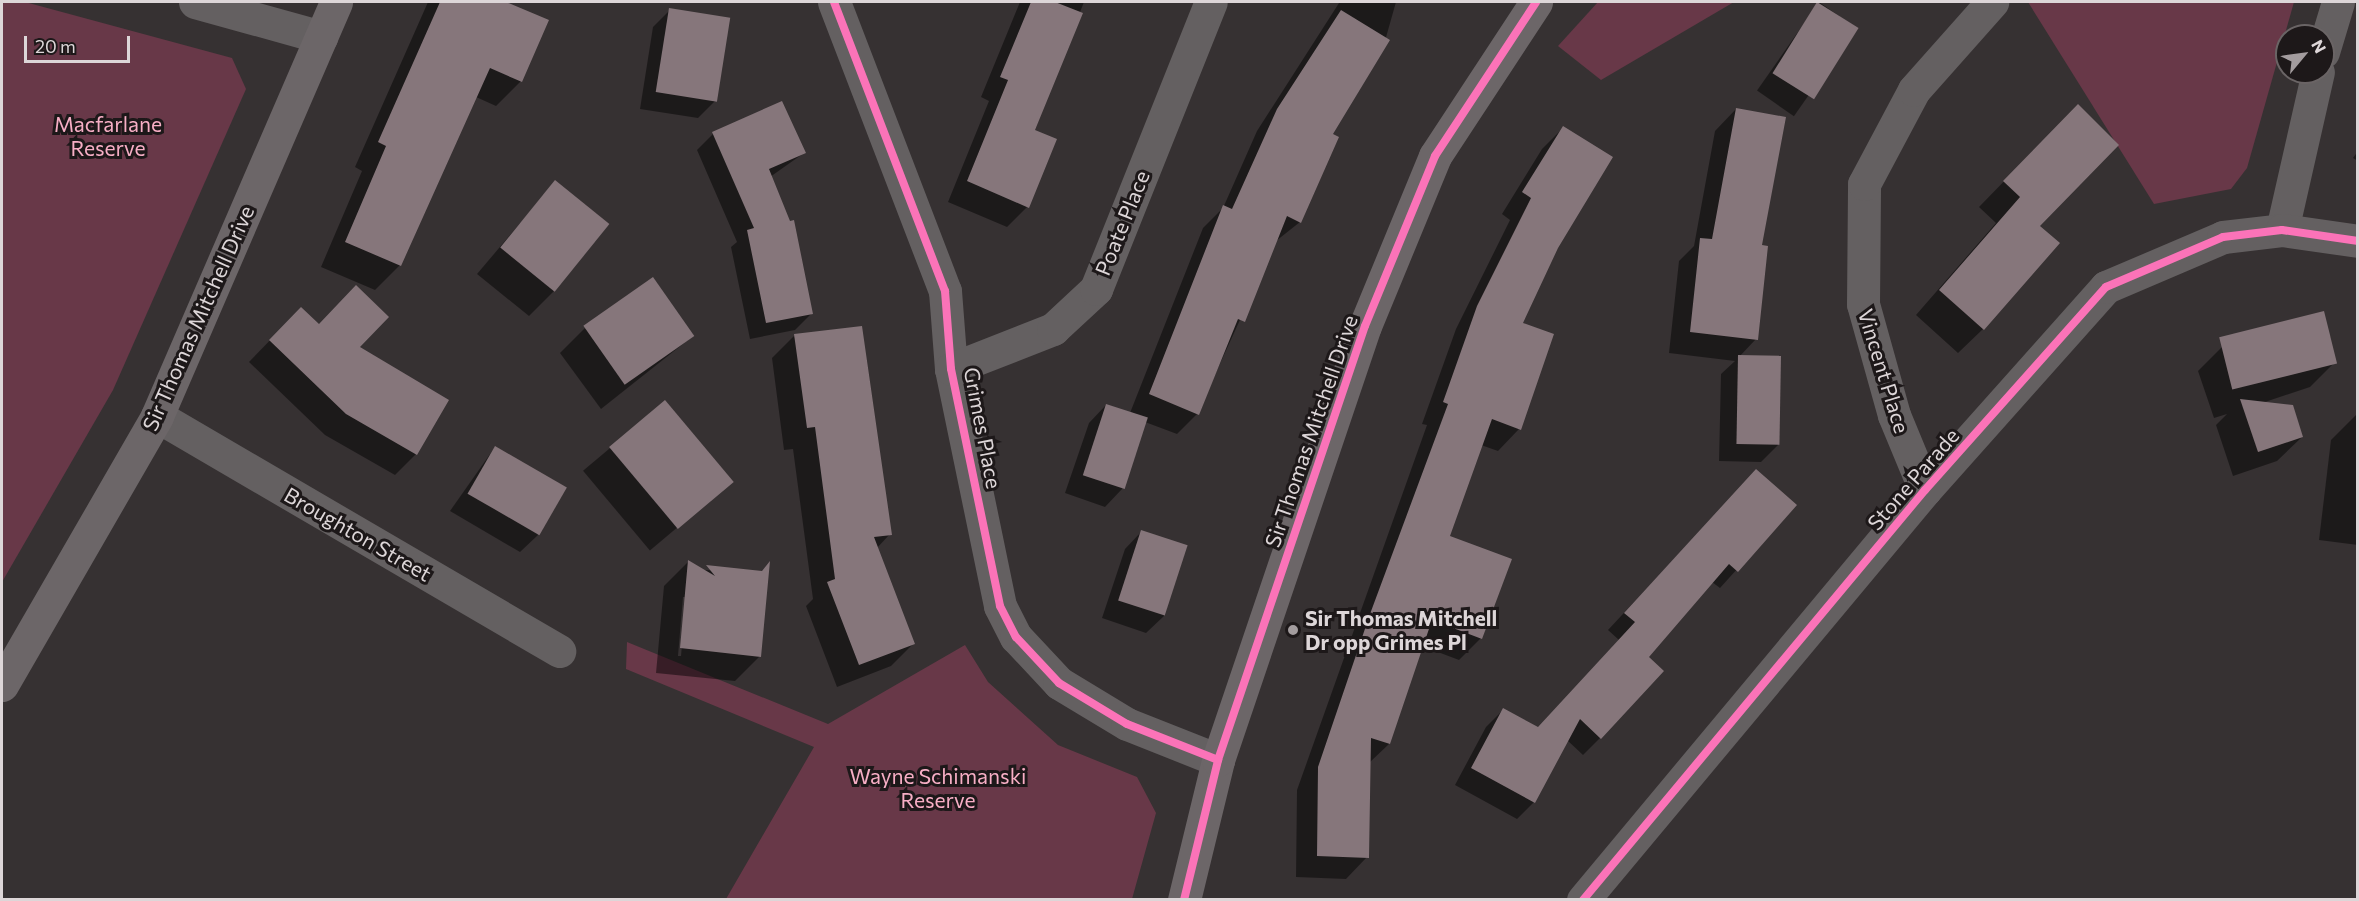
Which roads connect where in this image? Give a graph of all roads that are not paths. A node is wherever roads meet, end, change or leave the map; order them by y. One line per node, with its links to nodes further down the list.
1 (195, 2): 9 (street)
2 (336, 2): 9 (street, Sir Thomas Mitchell Drive)
3 (834, 2): 13 (street, Grimes Place)
4 (1210, 2): 13 (street, Poate Place)
5 (1536, 2): 18 (street, Sir Thomas Mitchell Drive)
6 (1992, 2): 15 (street, Vincent Place)
7 (2338, 2): 8 (street)
8 (2331, 24)
9 (321, 37): 14 (street, Sir Thomas Mitchell Drive)
10 (2315, 84): 11 (street)
11 (2282, 230): 12 (street, Stone Parade); 15 (street, Stone Parade)
12 (2358, 241)
13 (951, 369): 18 (street, Grimes Place)
14 (157, 416): 16 (street, Broughton Street); 17 (street, Sir Thomas Mitchell Drive)
15 (1925, 490): 20 (street, Stone Parade)
16 (559, 651)
17 (2, 685)
18 (1218, 760): 19 (street, Sir Thomas Mitchell Drive)
19 (1184, 900)
20 (1583, 900)

